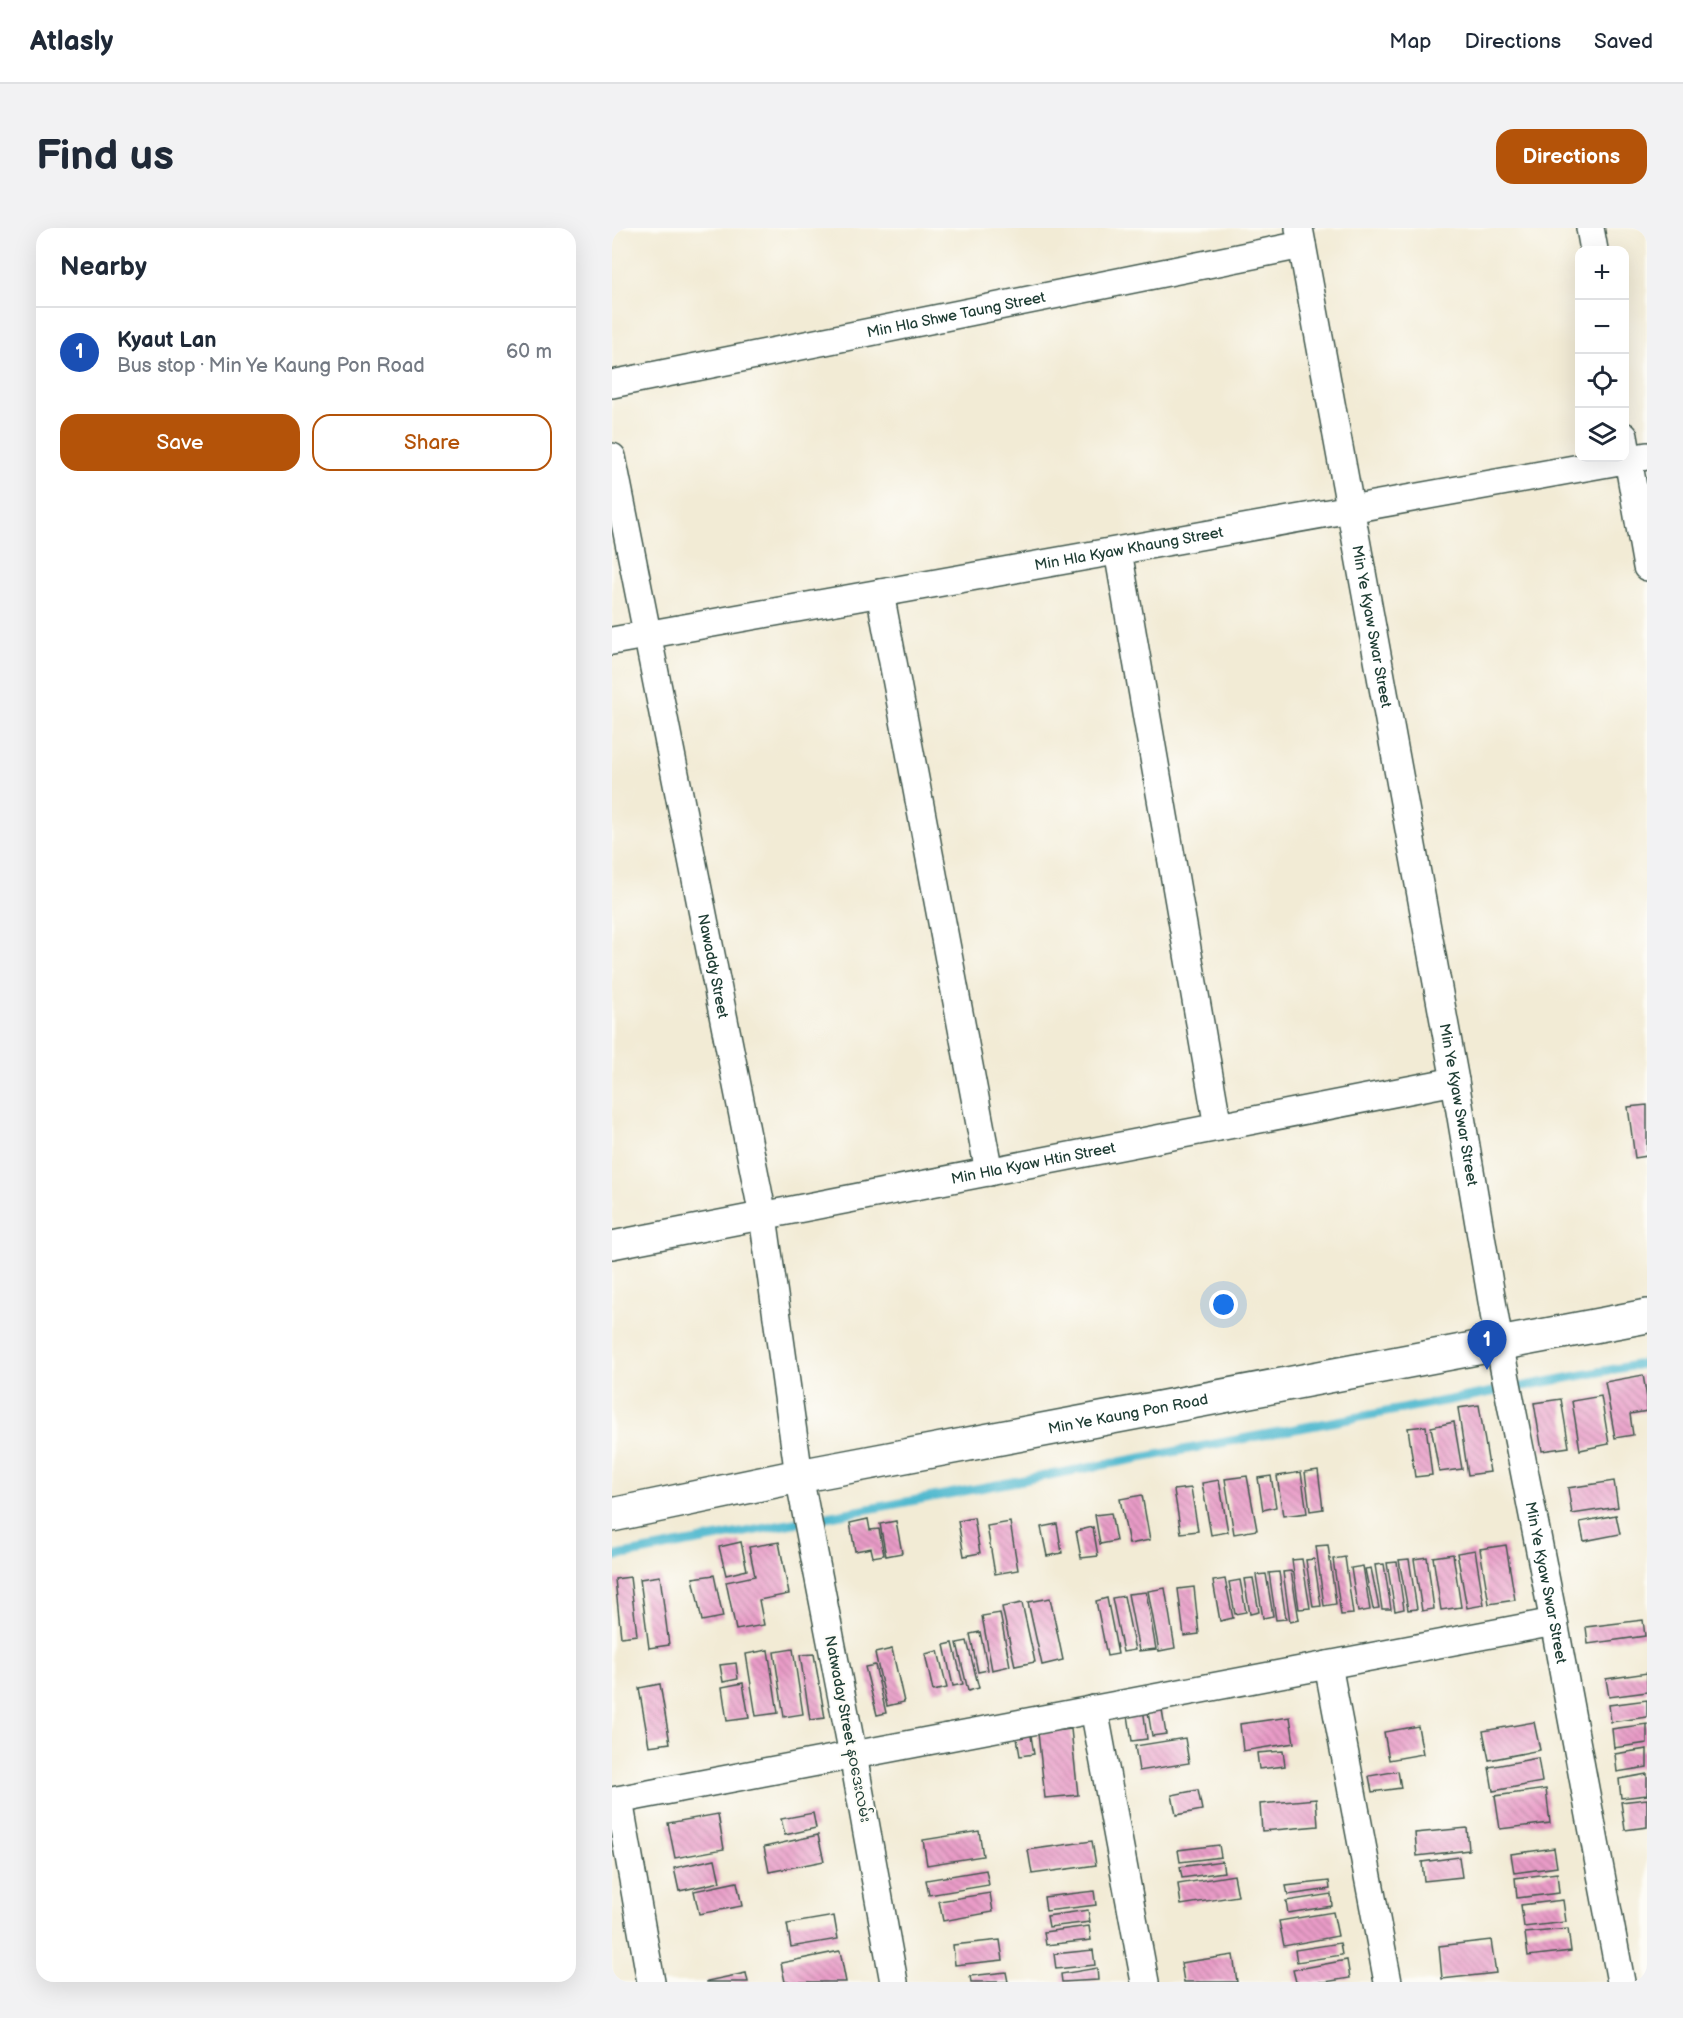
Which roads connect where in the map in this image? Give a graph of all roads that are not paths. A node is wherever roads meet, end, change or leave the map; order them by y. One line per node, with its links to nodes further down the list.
1 (1590, 228): 3 (street)
2 (1300, 236): 4 (street, Min Hla Shwe Taung Street); 7 (street, Min Ye Kyaw Swar Street)
3 (1593, 246)
4 (612, 384)
5 (1633, 451): 7 (street, Min Hla Kyaw Khaung Street); 9 (street)
6 (612, 457): 11 (street, Nawaddy Street)
7 (1350, 509): 8 (street, Min Hla Kyaw Khaung Street); 13 (street, Min Ye Kyaw Swar Street)
8 (1118, 551): 10 (street, Min Hla Kyaw Khaung Street); 14 (street)
9 (1647, 567)
10 (880, 593): 11 (street, Min Hla Kyaw Khaung Street); 15 (street)
11 (647, 634): 12 (street, Min Hla Kyaw Khaung Street); 16 (street, Nawaddy Street)
12 (612, 641)
13 (1455, 1081): 14 (street, Min Hla Kyaw Htin Street); 19 (street, Min Ye Kyaw Swar Street)
14 (1218, 1127): 15 (street, Min Hla Kyaw Htin Street)
15 (989, 1172): 16 (street, Min Hla Kyaw Htin Street)
16 (763, 1216): 17 (street, Min Hla Kyaw Htin Street); 20 (street, Nawaddy Street)
17 (612, 1245)
18 (1647, 1316): 19 (street, Min Ye Kaung Pon Road)
19 (1499, 1343): 20 (street, Min Ye Kaung Pon Road); 22 (street, Min Ye Kyaw Swar Street)
20 (799, 1476): 21 (street, Min Ye Kaung Pon Road); 25 (street, Natwaday Street နဝဒေးလမ်း)
21 (612, 1515)
22 (1554, 1622): 23 (street); 31 (street, Min Ye Kyaw Swar Street)
23 (1328, 1665): 24 (street); 30 (street)
24 (1094, 1710): 25 (street); 29 (street)
25 (853, 1755): 26 (street); 28 (street, Natwaday Street နဝဒေးလမ်း)
26 (616, 1801): 27 (street)
27 (651, 1982)
28 (894, 1982)
29 (1145, 1982)
30 (1388, 1982)
31 (1621, 1982)

